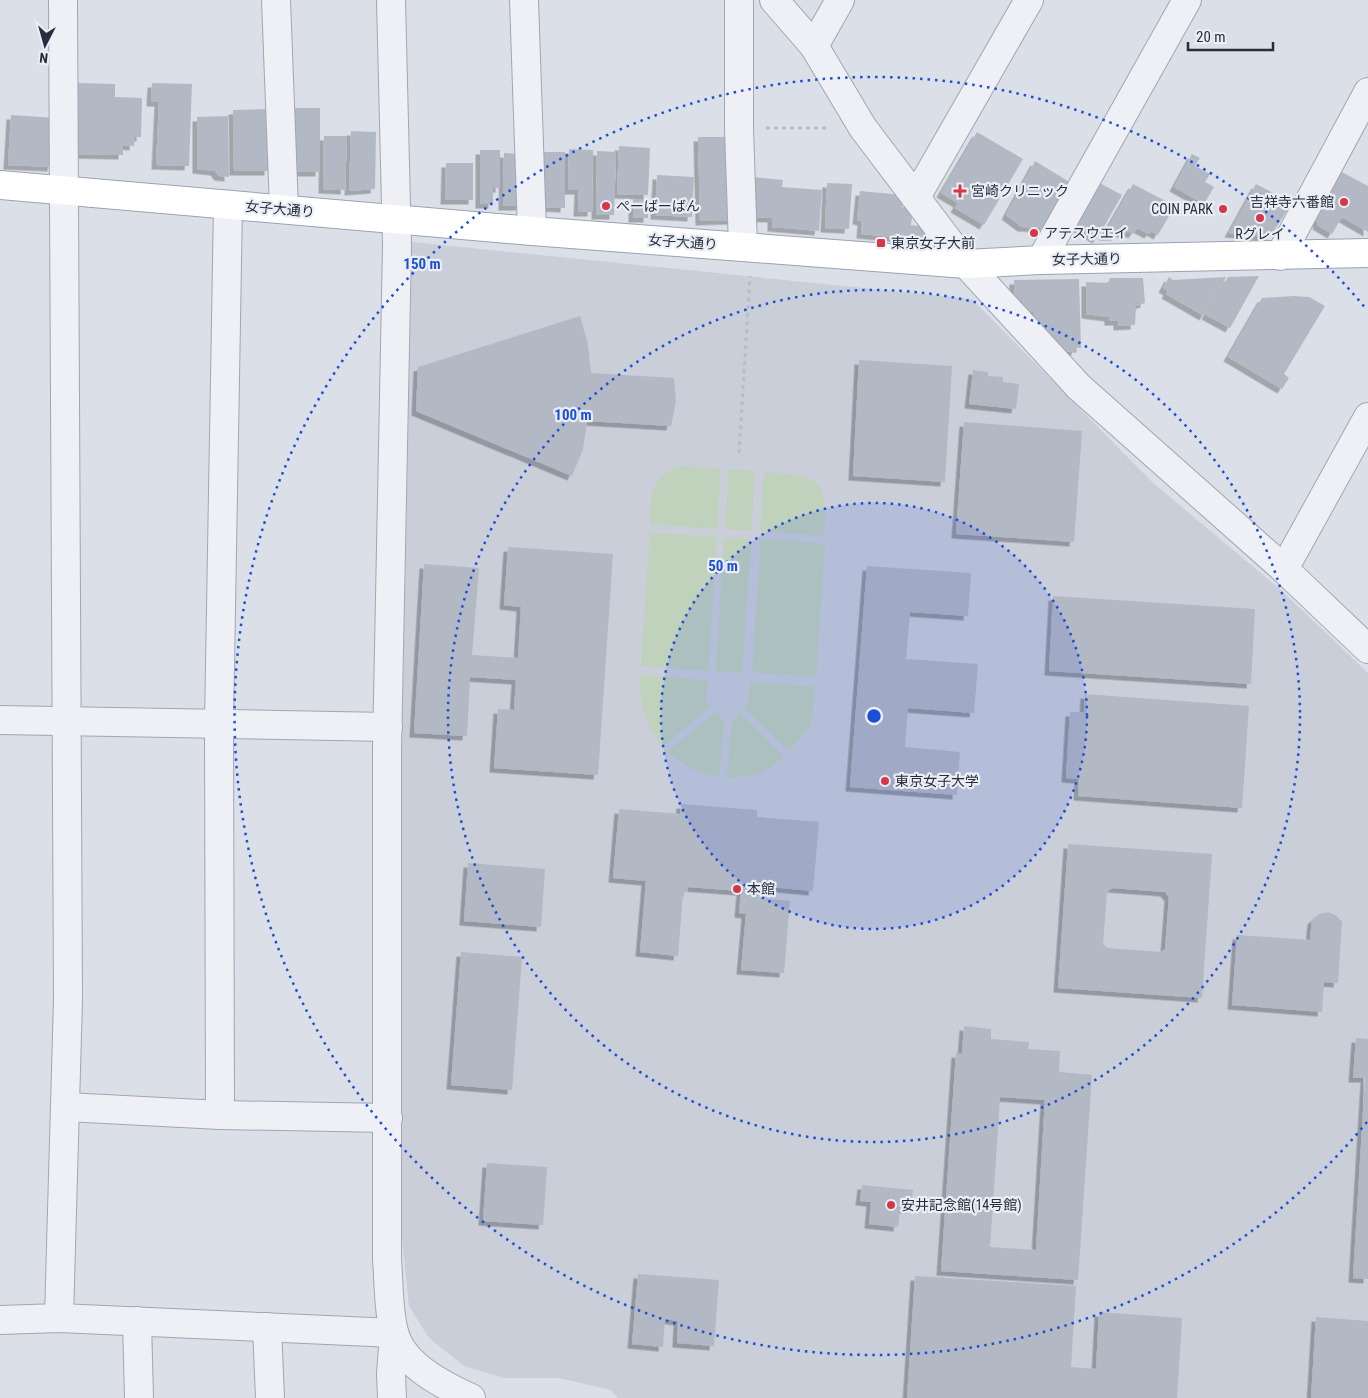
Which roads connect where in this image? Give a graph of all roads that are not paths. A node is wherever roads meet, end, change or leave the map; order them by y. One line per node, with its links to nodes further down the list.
1 (63, 0): 13 (street)
2 (276, 0): 16 (street)
3 (391, 0): 17 (street)
4 (524, 0): 18 (street)
5 (739, 0): 21 (street)
6 (774, 0): 10 (street)
7 (840, 0): 10 (street)
8 (1029, 0): 14 (street)
9 (1187, 0): 22 (street)
10 (814, 46): 14 (street)
11 (1368, 92): 20 (street)
12 (0, 185): 13 (main road, 女子大通り)
13 (65, 191): 15 (main road, 女子大通り); 28 (street)
14 (916, 198): 23 (street)
15 (228, 205): 16 (main road, 女子大通り); 29 (street)
16 (284, 209): 17 (main road, 女子大通り)
17 (396, 219): 18 (main road, 女子大通り); 30 (street)
18 (532, 231): 21 (main road, 女子大通り)
19 (1368, 253): 20 (main road, 女子大通り)
20 (1280, 256): 22 (main road, 女子大通り)
21 (747, 258): 23 (main road, 女子大通り)
22 (1041, 260): 23 (main road, 女子大通り)
23 (966, 264): 25 (street)
24 (1368, 417): 25 (street)
25 (1284, 569): 26 (street)
26 (1368, 649)
27 (0, 720): 28 (street)
28 (67, 722): 29 (street); 31 (street)
29 (218, 724): 30 (street); 32 (street)
30 (388, 727): 33 (street)
31 (66, 1107): 32 (street); 34 (street)
32 (220, 1115): 33 (street)
33 (388, 1118): 38 (street)
34 (59, 1318): 35 (street); 36 (street)
35 (0, 1320)
36 (137, 1321): 37 (street); 39 (street)
37 (267, 1327): 38 (street); 40 (street)
38 (394, 1333): 41 (street); 42 (street)
39 (139, 1398)
40 (270, 1398)
41 (392, 1398)
42 (471, 1398)

